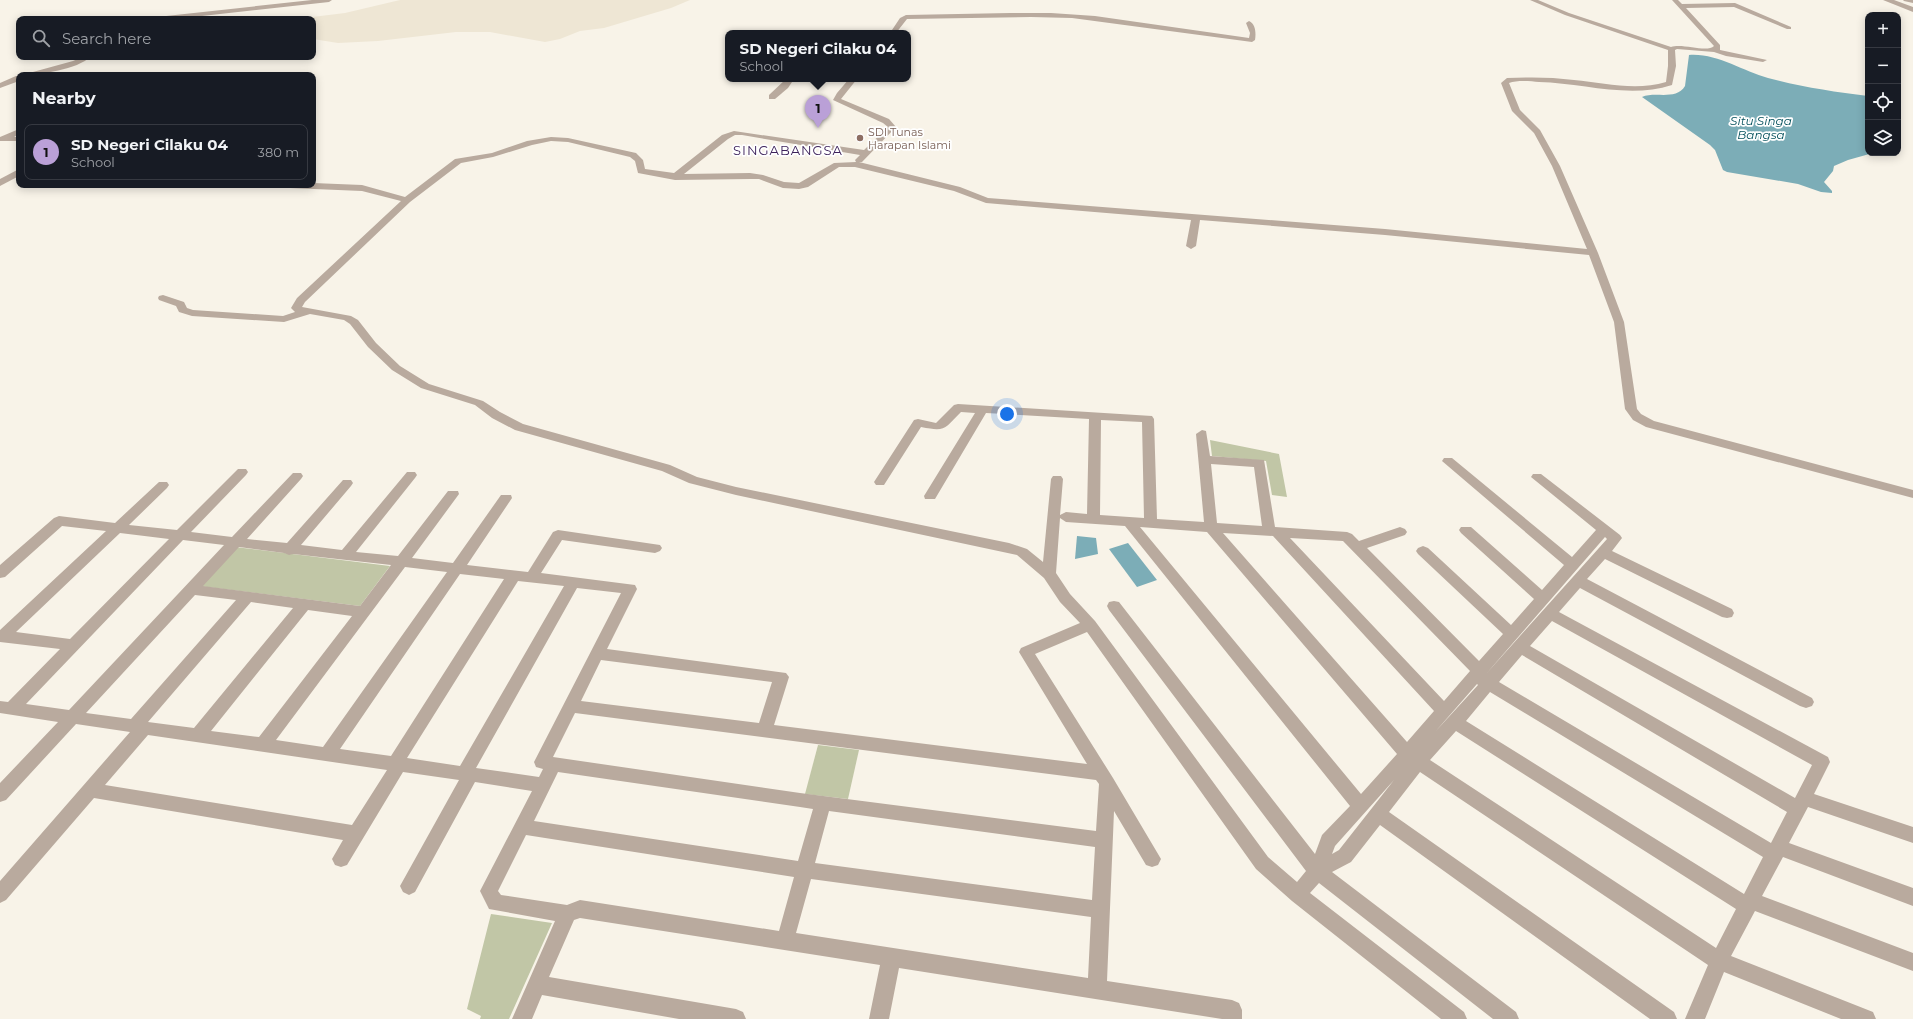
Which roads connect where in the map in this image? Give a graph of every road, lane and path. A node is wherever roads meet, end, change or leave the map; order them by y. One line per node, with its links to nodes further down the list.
1 (329, 0): 8 (street)
2 (1533, 0): 12 (street)
3 (1887, 0): 7 (street)
4 (1906, 0): 5 (street)
5 (1913, 1)
6 (1677, 3): 10 (street); 13 (street)
7 (1913, 10)
8 (184, 16)
9 (1249, 23): 11 (street)
10 (1789, 28)
11 (895, 30)
12 (1671, 49): 13 (street); 35 (street)
13 (1715, 50): 15 (street)
14 (80, 60): 16 (street)
15 (1763, 60)
16 (38, 72)
17 (16, 79): 20 (street)
18 (788, 82): 22 (street)
19 (851, 82): 26 (street)
20 (2, 85): 21 (street)
21 (16, 87)
22 (772, 97)
23 (16, 132): 24 (street)
24 (2, 139): 25 (street)
25 (16, 139)
26 (865, 153): 27 (street); 29 (street)
27 (855, 164): 29 (street); 33 (street)
28 (16, 174): 30 (street)
29 (675, 176): 32 (street)
30 (0, 183)
31 (316, 186): 32 (street)
32 (407, 200): 37 (street)
33 (1196, 218): 34 (street); 35 (street)
34 (1191, 246)
35 (1592, 253): 52 (street)
36 (163, 298): 37 (street)
37 (307, 312): 77 (street)
38 (982, 410): 39 (street); 48 (street); 53 (street)
39 (1095, 416): 56 (street); 58 (street)
40 (1202, 434): 41 (street)
41 (1204, 460): 60 (street); 63 (street)
42 (1448, 461): 74 (street)
43 (242, 472): 65 (street)
44 (411, 475): 72 (street)
45 (297, 476): 66 (street)
46 (1537, 477): 62 (street)
47 (1057, 480): 77 (street)
48 (880, 482)
49 (347, 483): 69 (street)
50 (164, 485): 59 (street)
51 (452, 494): 73 (street)
52 (1913, 494)
53 (930, 496)
54 (506, 498): 75 (street)
55 (1066, 517): 56 (street)
56 (1093, 519): 57 (street)
57 (1129, 522): 58 (street); 115 (street)
58 (1151, 524): 60 (street)
59 (118, 527): 65 (street); 76 (street); 90 (street)
60 (1211, 528): 63 (street); 105 (street)
61 (1466, 530): 84 (street)
62 (1603, 530): 71 (street); 74 (street)
63 (1273, 532): 67 (street); 98 (street)
64 (1400, 532): 67 (street)
65 (180, 535): 66 (street); 92 (street)
66 (234, 543): 69 (street); 82 (street)
67 (1356, 547): 94 (street)
68 (655, 548): 79 (street)
69 (289, 550): 72 (street)
70 (1424, 551): 91 (street)
71 (1602, 552): 80 (street); 88 (street)
72 (345, 556): 73 (street)
73 (401, 561): 75 (street); 87 (street)
74 (1573, 565): 84 (street)
75 (457, 568): 78 (street); 104 (street)
76 (0, 574)
77 (1049, 574): 89 (street)
78 (514, 575): 79 (street); 106 (street)
79 (532, 577): 81 (street)
80 (1578, 581): 84 (street); 95 (street)
81 (573, 582): 93 (street); 108 (street)
82 (190, 589): 83 (street); 99 (street)
83 (247, 597): 85 (street); 100 (street)
84 (1549, 603): 91 (street); 114 (street)
85 (305, 604): 87 (street); 102 (street)
86 (1114, 606): 124 (street)
87 (362, 612): 103 (street)
88 (1727, 613)
89 (1090, 625): 109 (street); 127 (street)
90 (1, 636): 92 (street)
91 (1516, 640): 94 (street); 114 (street)
92 (72, 645): 97 (street)
93 (597, 654): 96 (street); 101 (street)
94 (1481, 676): 98 (street); 120 (street)
95 (1806, 702)
96 (570, 706): 101 (street); 107 (street)
97 (3, 708): 99 (street)
98 (1450, 717): 105 (street); 129 (street)
99 (72, 718): 100 (street); 112 (street)
100 (139, 728): 102 (street); 111 (street)
101 (764, 731): 109 (street)
102 (198, 736): 103 (street)
103 (263, 744): 104 (street)
104 (328, 753): 106 (street)
105 (1412, 758): 115 (street); 134 (street)
106 (397, 764): 108 (street); 117 (street)
107 (554, 764): 110 (street); 113 (street)
108 (467, 774): 110 (street); 125 (street)
109 (1103, 778): 119 (street); 121 (street)
110 (543, 785): 116 (street)
111 (91, 790): 117 (street); 126 (street)
112 (0, 795)
113 (823, 803): 119 (street); 123 (street)
114 (1801, 804): 118 (street); 120 (street)
115 (1369, 810): 124 (street); 124 (street); 144 (street)
116 (522, 827): 123 (street); 131 (street)
117 (356, 834): 122 (street)
118 (1913, 836)
119 (1104, 840): 130 (street)
120 (1777, 851): 128 (street); 129 (street)
121 (1152, 859)
122 (341, 860)
123 (805, 870): 130 (street); 132 (street)
124 (1317, 871): 127 (street); 143 (street)
125 (409, 886)
126 (0, 894)
127 (1298, 895): 142 (street)
128 (1913, 897)
129 (1750, 904): 134 (street); 135 (street)
130 (1100, 910): 137 (street)
131 (567, 914): 132 (street); 136 (street)
132 (785, 941): 133 (street)
133 (892, 958): 137 (street); 140 (street)
134 (1720, 961): 145 (street); 146 (street)
135 (1913, 962)
136 (537, 985): 138 (street); 139 (street)
137 (1097, 989): 141 (street)
138 (522, 1019)
139 (736, 1019)
140 (879, 1019)
141 (1232, 1019)
142 (1457, 1019)
143 (1509, 1019)
144 (1668, 1019)
145 (1695, 1019)
146 (1866, 1019)

